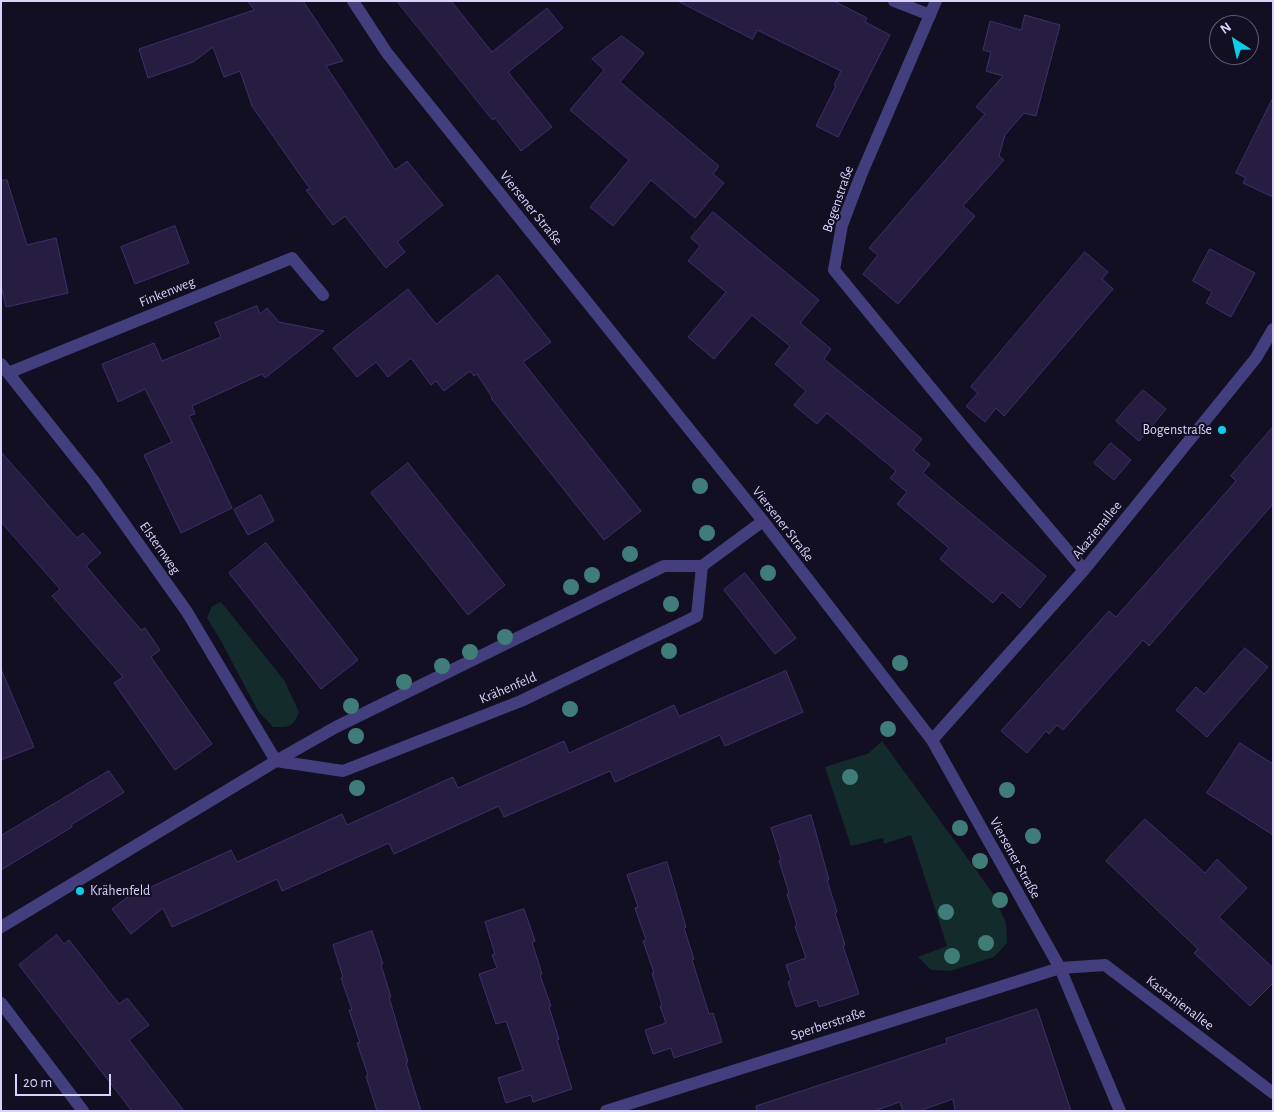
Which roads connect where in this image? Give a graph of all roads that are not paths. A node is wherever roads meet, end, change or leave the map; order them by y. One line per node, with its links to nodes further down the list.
1 (352, 1): 8 (street, Viersener Straße)
2 (894, 1): 4 (street)
3 (936, 1): 4 (street, Bogenstraße)
4 (930, 15): 10 (street, Bogenstraße)
5 (323, 295): 7 (street, Finkenweg)
6 (1273, 329): 10 (street, Akazienallee)
7 (5, 368): 12 (street, Elsternweg)
8 (763, 521): 9 (street); 11 (street, Viersener Straße)
9 (702, 566): 12 (street); 12 (street, Krähenfeld)
10 (1084, 570): 11 (street, Akazienallee)
11 (932, 740): 14 (street, Viersener Straße)
12 (276, 761): 13 (street)
13 (1, 927)
14 (1060, 968): 16 (street, Kastanienallee); 18 (street, Sperberstraße); 19 (street, Viersener Straße)
15 (1, 1003): 17 (street)
16 (1273, 1093)
17 (83, 1111)
18 (606, 1111)
19 (1120, 1111)

